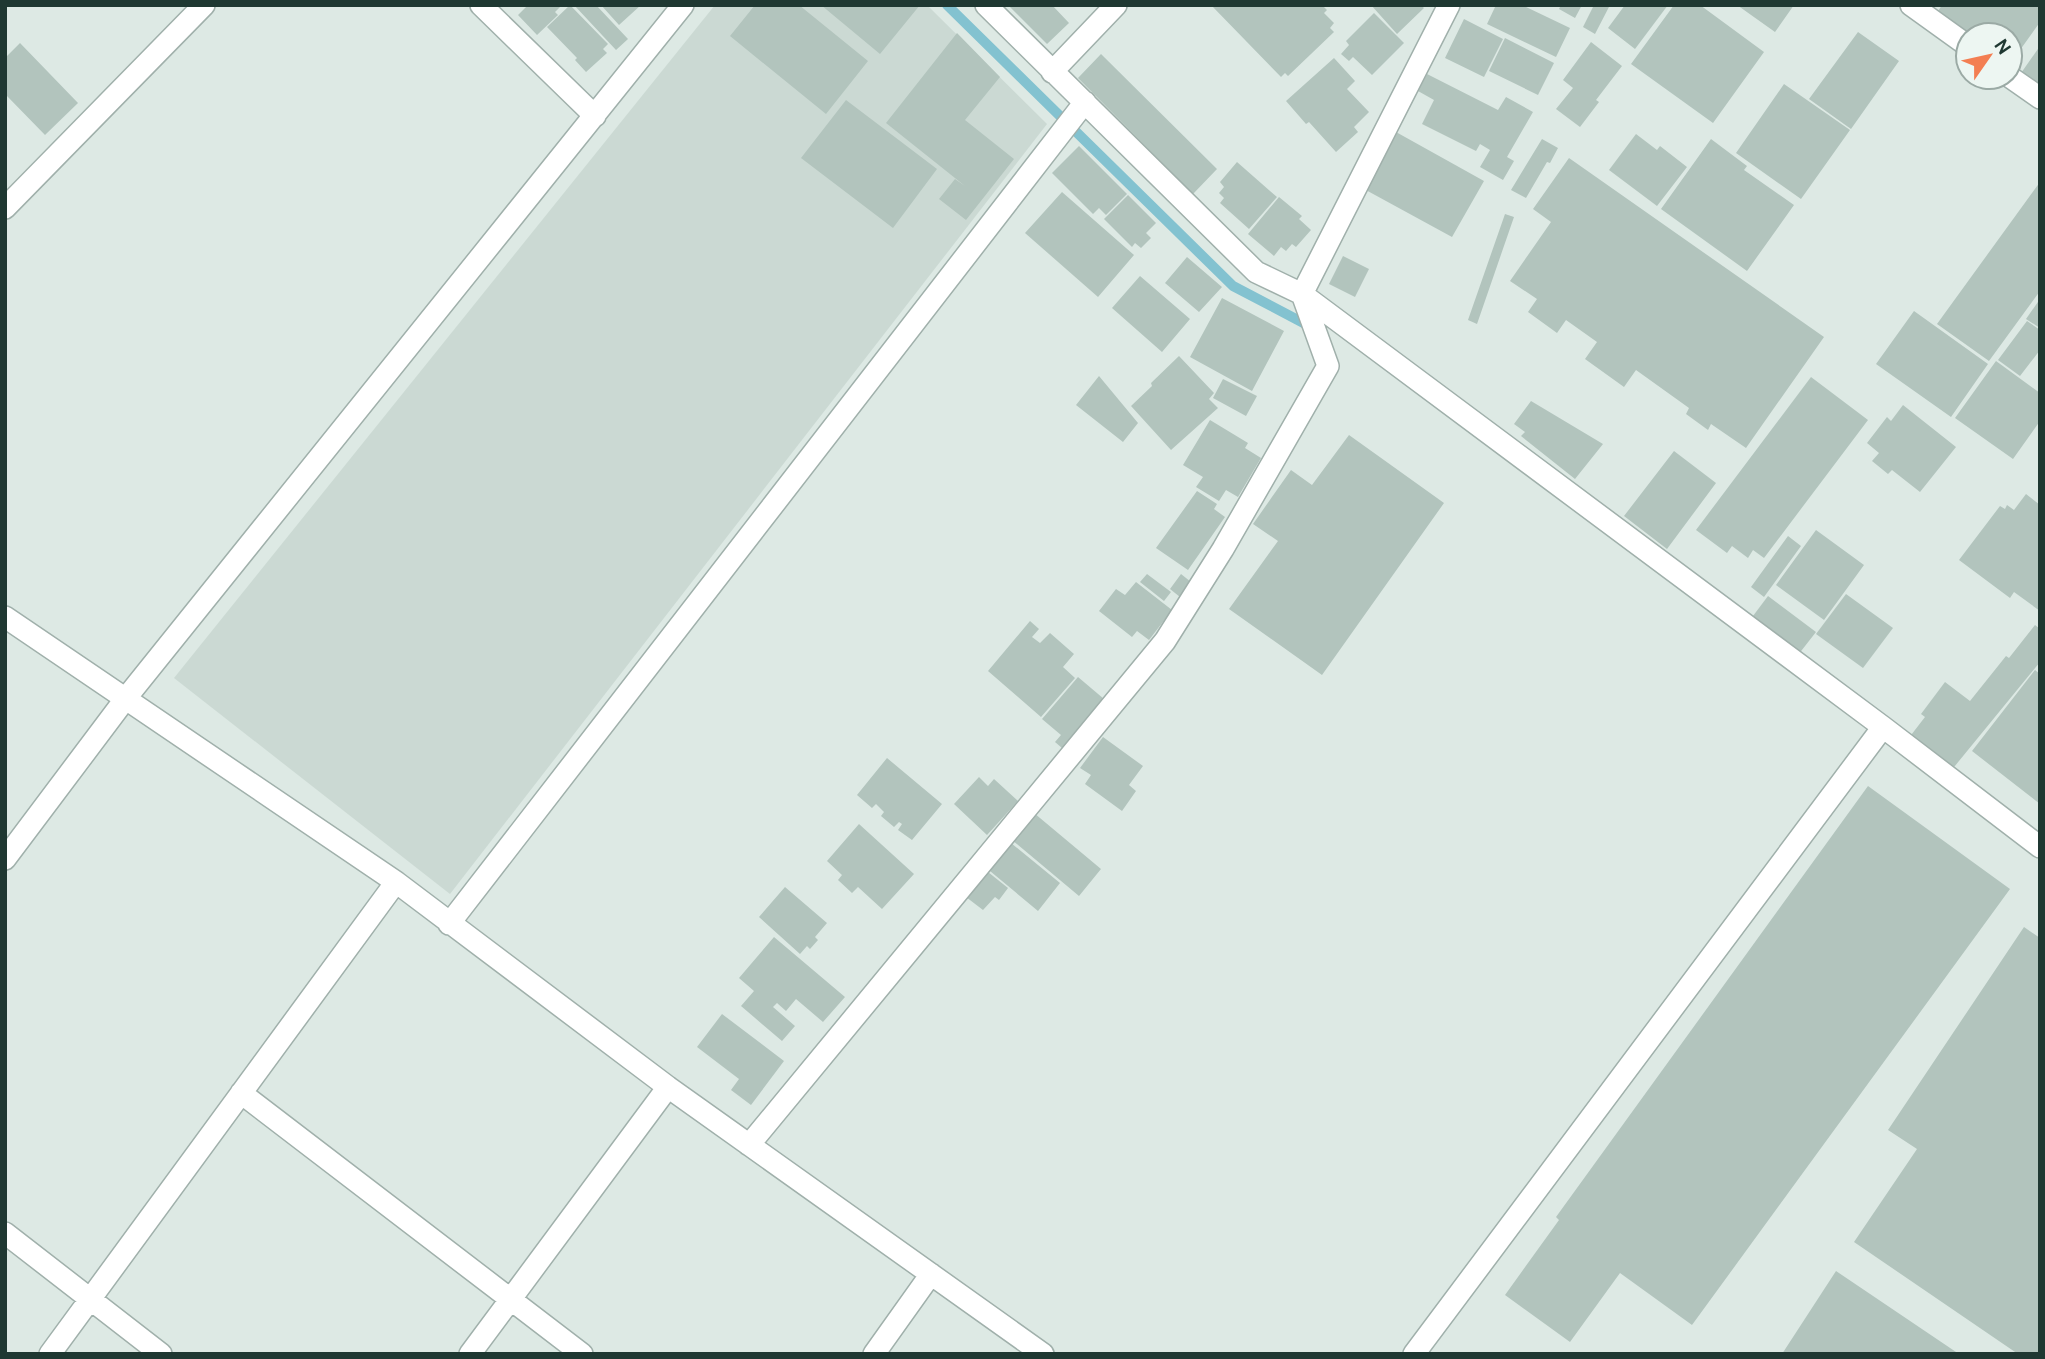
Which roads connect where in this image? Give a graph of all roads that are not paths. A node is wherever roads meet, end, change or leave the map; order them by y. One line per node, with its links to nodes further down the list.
1 (204, 5): 14 (street)
2 (481, 5): 13 (street)
3 (683, 5): 13 (street)
4 (986, 5): 9 (street)
5 (1116, 5): 9 (street)
6 (1449, 5): 15 (street)
7 (1911, 5): 8 (street)
8 (1954, 36)
9 (1052, 72): 12 (street)
10 (2024, 87): 11 (street)
11 (2040, 98)
12 (1085, 102): 15 (street); 22 (street)
13 (595, 116): 17 (street)
14 (5, 208)
15 (1302, 294): 18 (street); 25 (street)
16 (5, 617): 17 (street)
17 (126, 698): 20 (street); 21 (street)
18 (1883, 727): 19 (street); 36 (street)
19 (2040, 847)
20 (5, 859)
21 (396, 882): 22 (street); 24 (street)
22 (449, 924): 23 (street)
23 (668, 1087): 25 (street); 29 (street)
24 (241, 1093): 28 (street); 29 (street)
25 (749, 1144): 27 (street)
26 (5, 1233): 28 (street)
27 (931, 1274): 34 (street); 35 (street)
28 (90, 1299): 30 (street); 31 (street)
29 (511, 1299): 32 (street); 33 (street)
30 (50, 1354)
31 (161, 1354)
32 (470, 1354)
33 (582, 1354)
34 (874, 1354)
35 (1043, 1354)
36 (1414, 1354)

